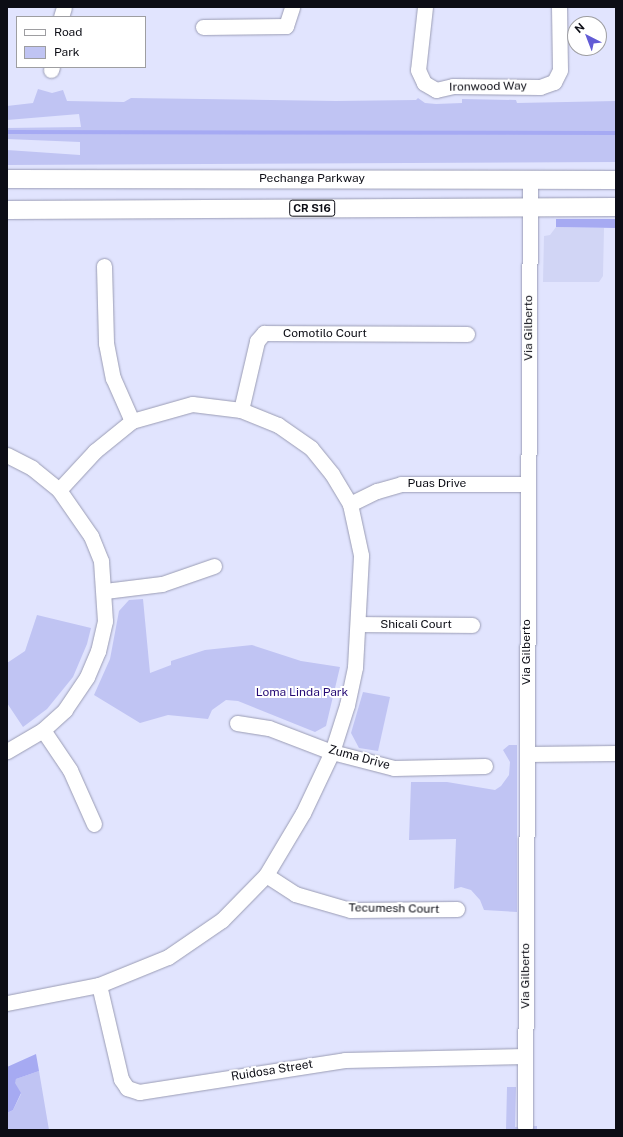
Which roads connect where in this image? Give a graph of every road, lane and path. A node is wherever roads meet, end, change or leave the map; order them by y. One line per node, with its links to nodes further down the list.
1 (292, 7): 4 (street)
2 (425, 7): 3 (street, Ironwood Way)
3 (559, 7)
4 (203, 27)
5 (530, 178): 6 (main road, Pechanga Parkway); 7 (main road, Pechanga Parkway); 8 (street, Via Gilberto)
6 (7, 179)
7 (616, 180)
8 (529, 207): 9 (main road, CR S16); 10 (main road, CR S16); 16 (street, Via Gilberto)
9 (616, 207)
10 (7, 210)
11 (104, 266): 14 (street)
12 (467, 334): 13 (street, Comotilo Court)
13 (241, 410): 14 (street); 18 (street)
14 (132, 421): 17 (street)
15 (7, 455): 17 (street)
16 (528, 484): 18 (street, Puas Drive); 28 (street, Via Gilberto)
17 (59, 490): 20 (street)
18 (350, 504): 21 (street)
19 (214, 566): 20 (street)
20 (105, 591): 24 (street)
21 (359, 624): 22 (street, Shicali Court); 26 (street)
22 (472, 625)
23 (237, 723): 26 (street, Zuma Drive)
24 (43, 730): 25 (street); 30 (street)
25 (7, 751)
26 (332, 752): 29 (street, Zuma Drive); 31 (street)
27 (616, 753): 28 (street)
28 (527, 754): 35 (street, Via Gilberto)
29 (486, 766)
30 (94, 824)
31 (266, 875): 32 (street, Tecumesh Court); 33 (street)
32 (457, 909)
33 (99, 985): 34 (street); 35 (street, Ruidosa Street)
34 (7, 1003)
35 (525, 1056): 36 (street, Via Gilberto)
36 (525, 1127)

